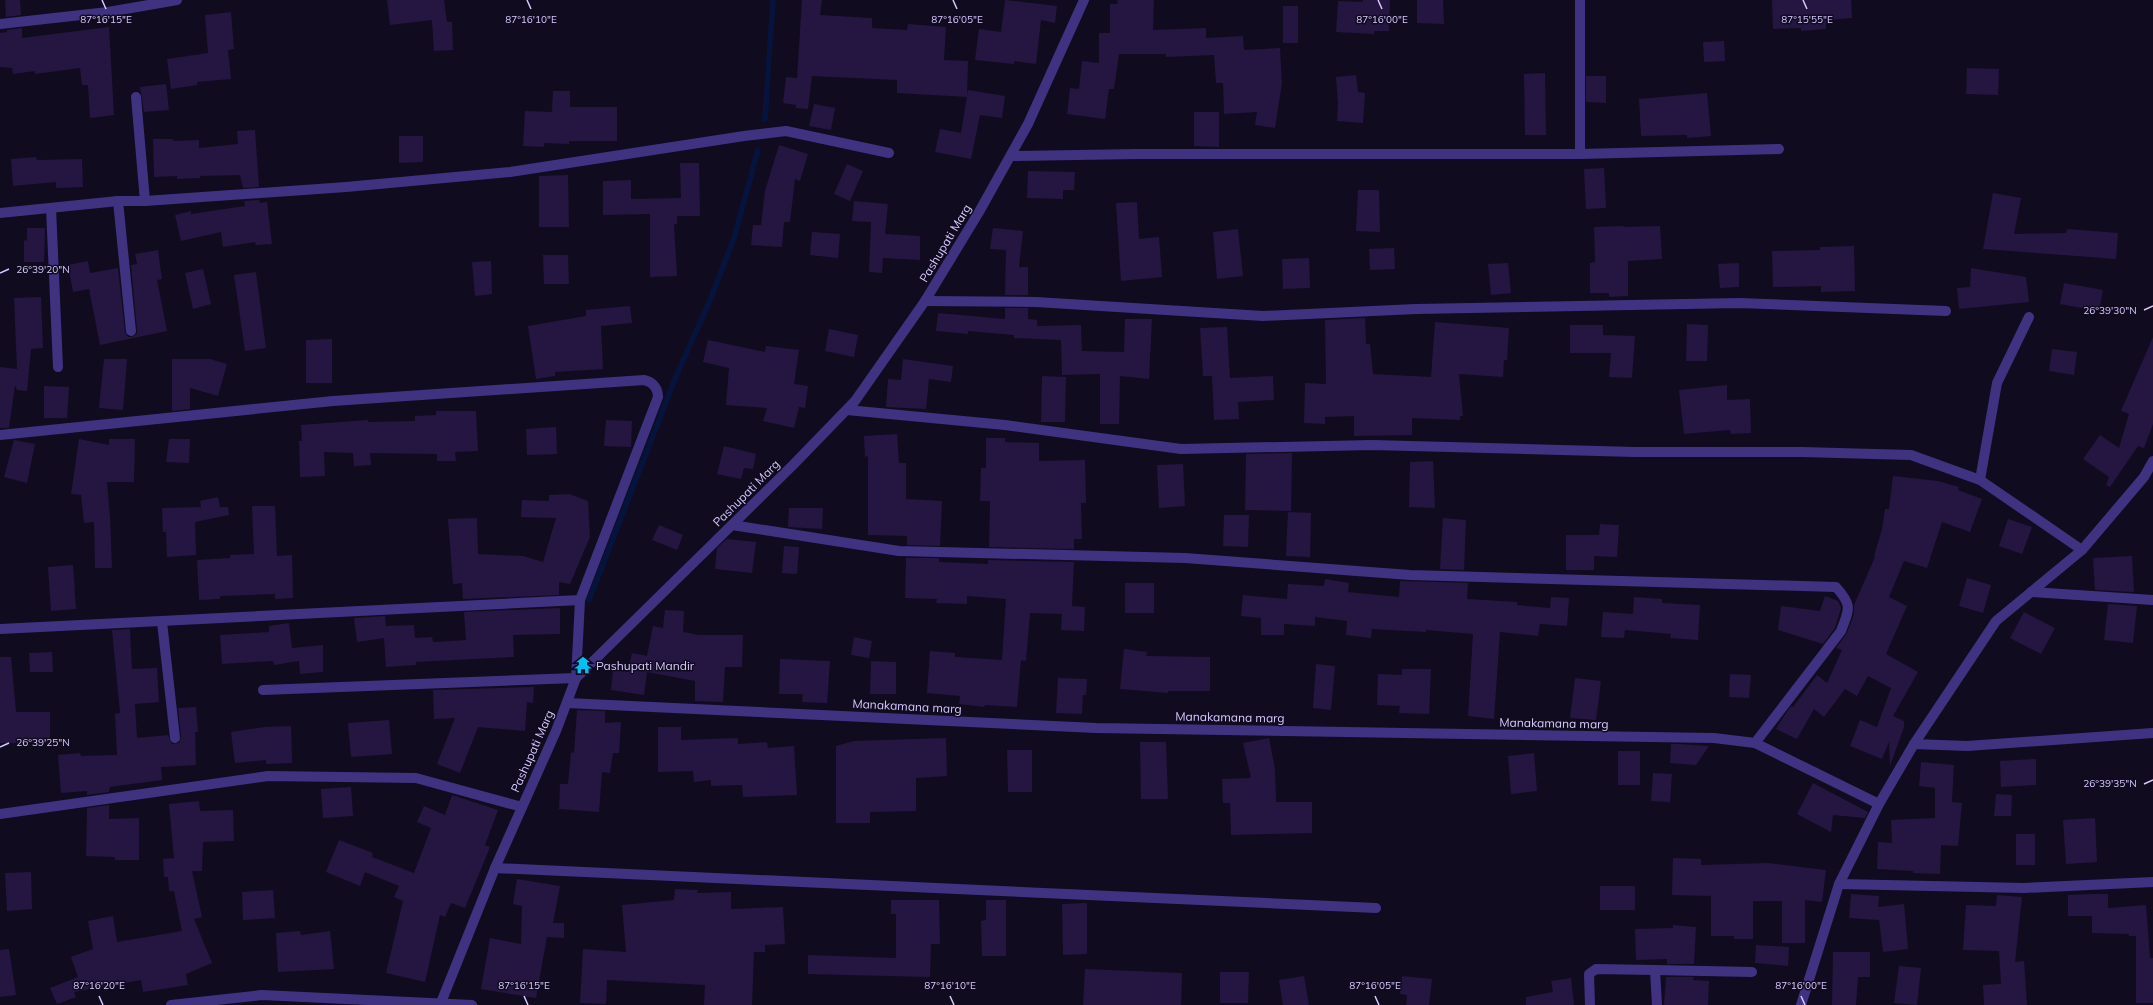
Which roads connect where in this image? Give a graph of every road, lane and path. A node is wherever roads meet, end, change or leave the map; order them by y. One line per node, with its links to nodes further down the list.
1 (177, 0): 4 (street)
2 (1084, 0): 9 (street, Pashupati Marg)
3 (1580, 0): 8 (street)
4 (0, 24)
5 (136, 97): 11 (street)
6 (1780, 149): 8 (street)
7 (890, 153): 11 (street)
8 (1580, 154): 9 (street)
9 (1011, 156): 14 (street, Pashupati Marg)
10 (118, 201): 11 (street); 12 (street); 17 (street)
11 (145, 201)
12 (51, 208): 13 (street); 18 (street)
13 (0, 213)
14 (925, 301): 15 (street); 19 (street, Pashupati Marg)
15 (1946, 311)
16 (2029, 317): 22 (street)
17 (131, 331)
18 (58, 367)
19 (847, 410): 22 (street); 23 (street, Pashupati Marg)
20 (0, 435): 26 (street)
21 (2153, 461): 24 (street)
22 (1980, 480): 24 (street)
23 (732, 525): 30 (street, Pashupati Marg); 35 (street)
24 (2082, 550): 25 (street)
25 (2031, 592): 27 (street); 36 (street)
26 (580, 600): 28 (street); 30 (street)
27 (2153, 600)
28 (162, 622): 29 (street); 34 (street)
29 (0, 629)
30 (576, 678): 31 (street); 32 (street, Pashupati Marg)
31 (263, 690)
32 (567, 703): 35 (street, Manakamana marg); 38 (street, Pashupati Marg)
33 (2153, 733): 36 (street)
34 (175, 738)
35 (1755, 743): 37 (street, Manakamana marg)
36 (1914, 744): 37 (street)
37 (1879, 804): 42 (street)
38 (522, 808): 39 (street); 40 (street, Pashupati Marg)
39 (0, 814)
40 (495, 868): 43 (street); 46 (street, Pashupati Marg)
41 (2153, 882): 42 (street)
42 (1839, 884): 51 (street)
43 (1376, 908)
44 (1655, 970): 45 (street); 49 (street); 50 (street)
45 (1752, 972)
46 (440, 1004): 47 (street); 48 (street)
47 (171, 1005)
48 (472, 1005)
49 (1590, 1005)
50 (1657, 1005)
51 (1801, 1005)

